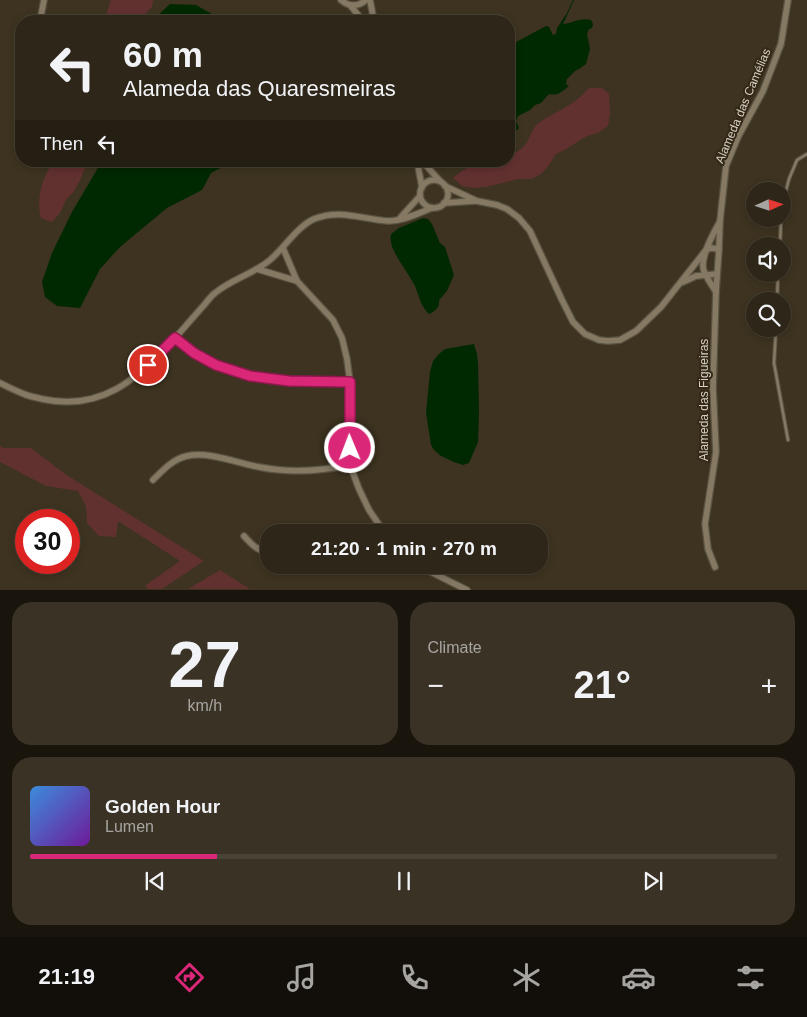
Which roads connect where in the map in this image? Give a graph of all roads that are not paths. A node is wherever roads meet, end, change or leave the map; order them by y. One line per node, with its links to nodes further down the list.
1 (44, 0): 6 (street)
2 (341, 0): 5 (street)
3 (368, 0): 5 (street); 8 (street)
4 (788, 0): 20 (street, Alameda das Camélias)
5 (350, 5): 7 (street)
6 (41, 15)
7 (358, 15)
8 (372, 15)
9 (807, 154): 12 (lane)
10 (418, 167): 14 (street)
11 (427, 167): 13 (street)
12 (788, 182)
13 (443, 184): 14 (street); 16 (street); 17 (street)
14 (422, 187): 15 (street)
15 (420, 196): 18 (street); 19 (street)
16 (477, 201): 17 (street); 28 (street)
17 (444, 203): 18 (street)
18 (432, 208): 19 (street)
19 (399, 220): 21 (street)
20 (720, 221): 22 (street, Alameda das Camélias); 23 (street, Alameda das Camélias)
21 (283, 248): 24 (street); 27 (street)
22 (719, 249): 23 (street); 25 (street, Alameda das Camélias)
23 (706, 250): 26 (street); 28 (street)
24 (257, 269): 27 (street); 31 (street)
25 (717, 274): 26 (street); 29 (street, Alameda das Figueiras)
26 (706, 276): 28 (street); 29 (street)
27 (297, 281): 32 (street)
28 (681, 282)
29 (716, 292): 40 (street, Alameda das Figueiras)
30 (776, 337): 34 (lane)
31 (175, 338): 32 (street); 33 (street)
32 (350, 382): 35 (street)
33 (0, 383)
34 (788, 440)
35 (350, 465): 36 (street); 37 (street)
36 (153, 480)
37 (379, 524)
38 (244, 536): 39 (street)
39 (260, 550)
40 (715, 567)
41 (435, 574): 42 (street)
42 (468, 590)

